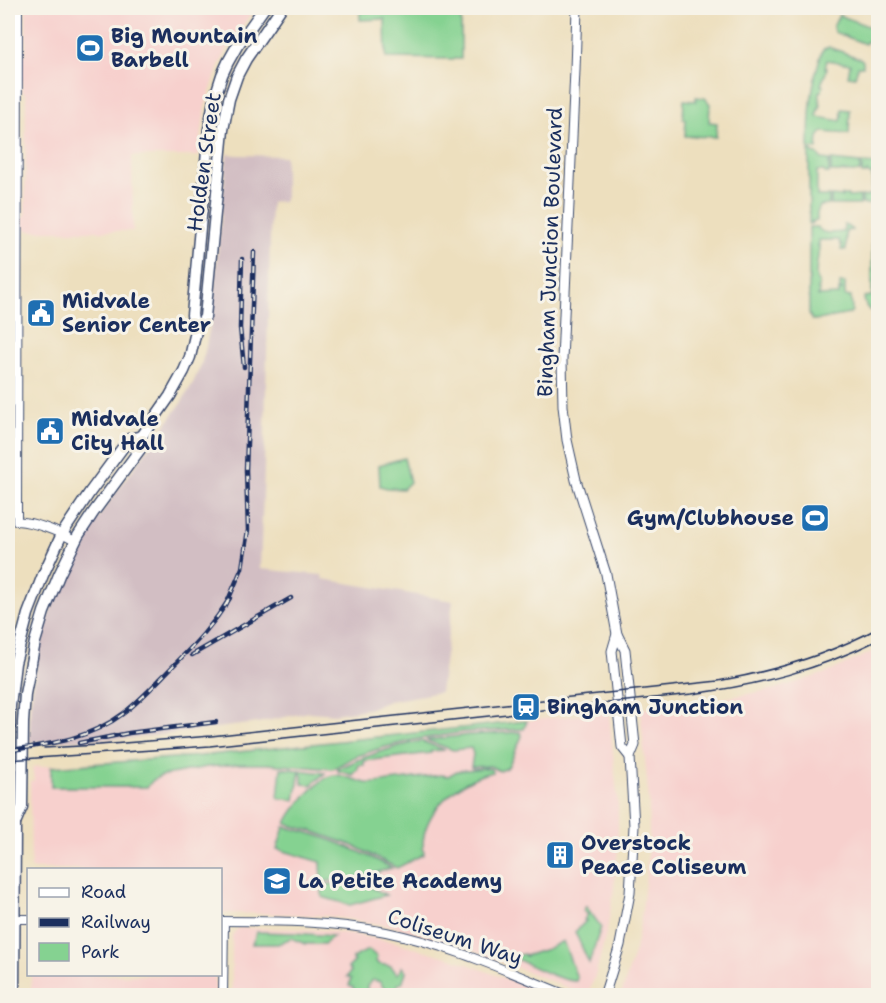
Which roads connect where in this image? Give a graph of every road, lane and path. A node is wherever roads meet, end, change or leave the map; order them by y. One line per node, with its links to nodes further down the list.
1 (18, 8): 7 (street)
2 (264, 8): 5 (main road, Holden Street)
3 (280, 8): 5 (main road, Holden Street)
4 (577, 8): 16 (main road, Bingham Junction Boulevard)
5 (196, 331): 6 (main road, Holden Street)
6 (142, 436): 7 (main road, Holden Street); 8 (main road, Holden Street)
7 (62, 534): 8 (street); 9 (main road, Holden Street)
8 (75, 541): 9 (main road, Holden Street)
9 (15, 823): 10 (main road)
10 (14, 919): 11 (street); 13 (main road)
11 (27, 919)
12 (222, 921): 14 (street); 15 (street, Coliseum Way)
13 (14, 996)
14 (224, 996)
15 (569, 996)
16 (604, 996)

